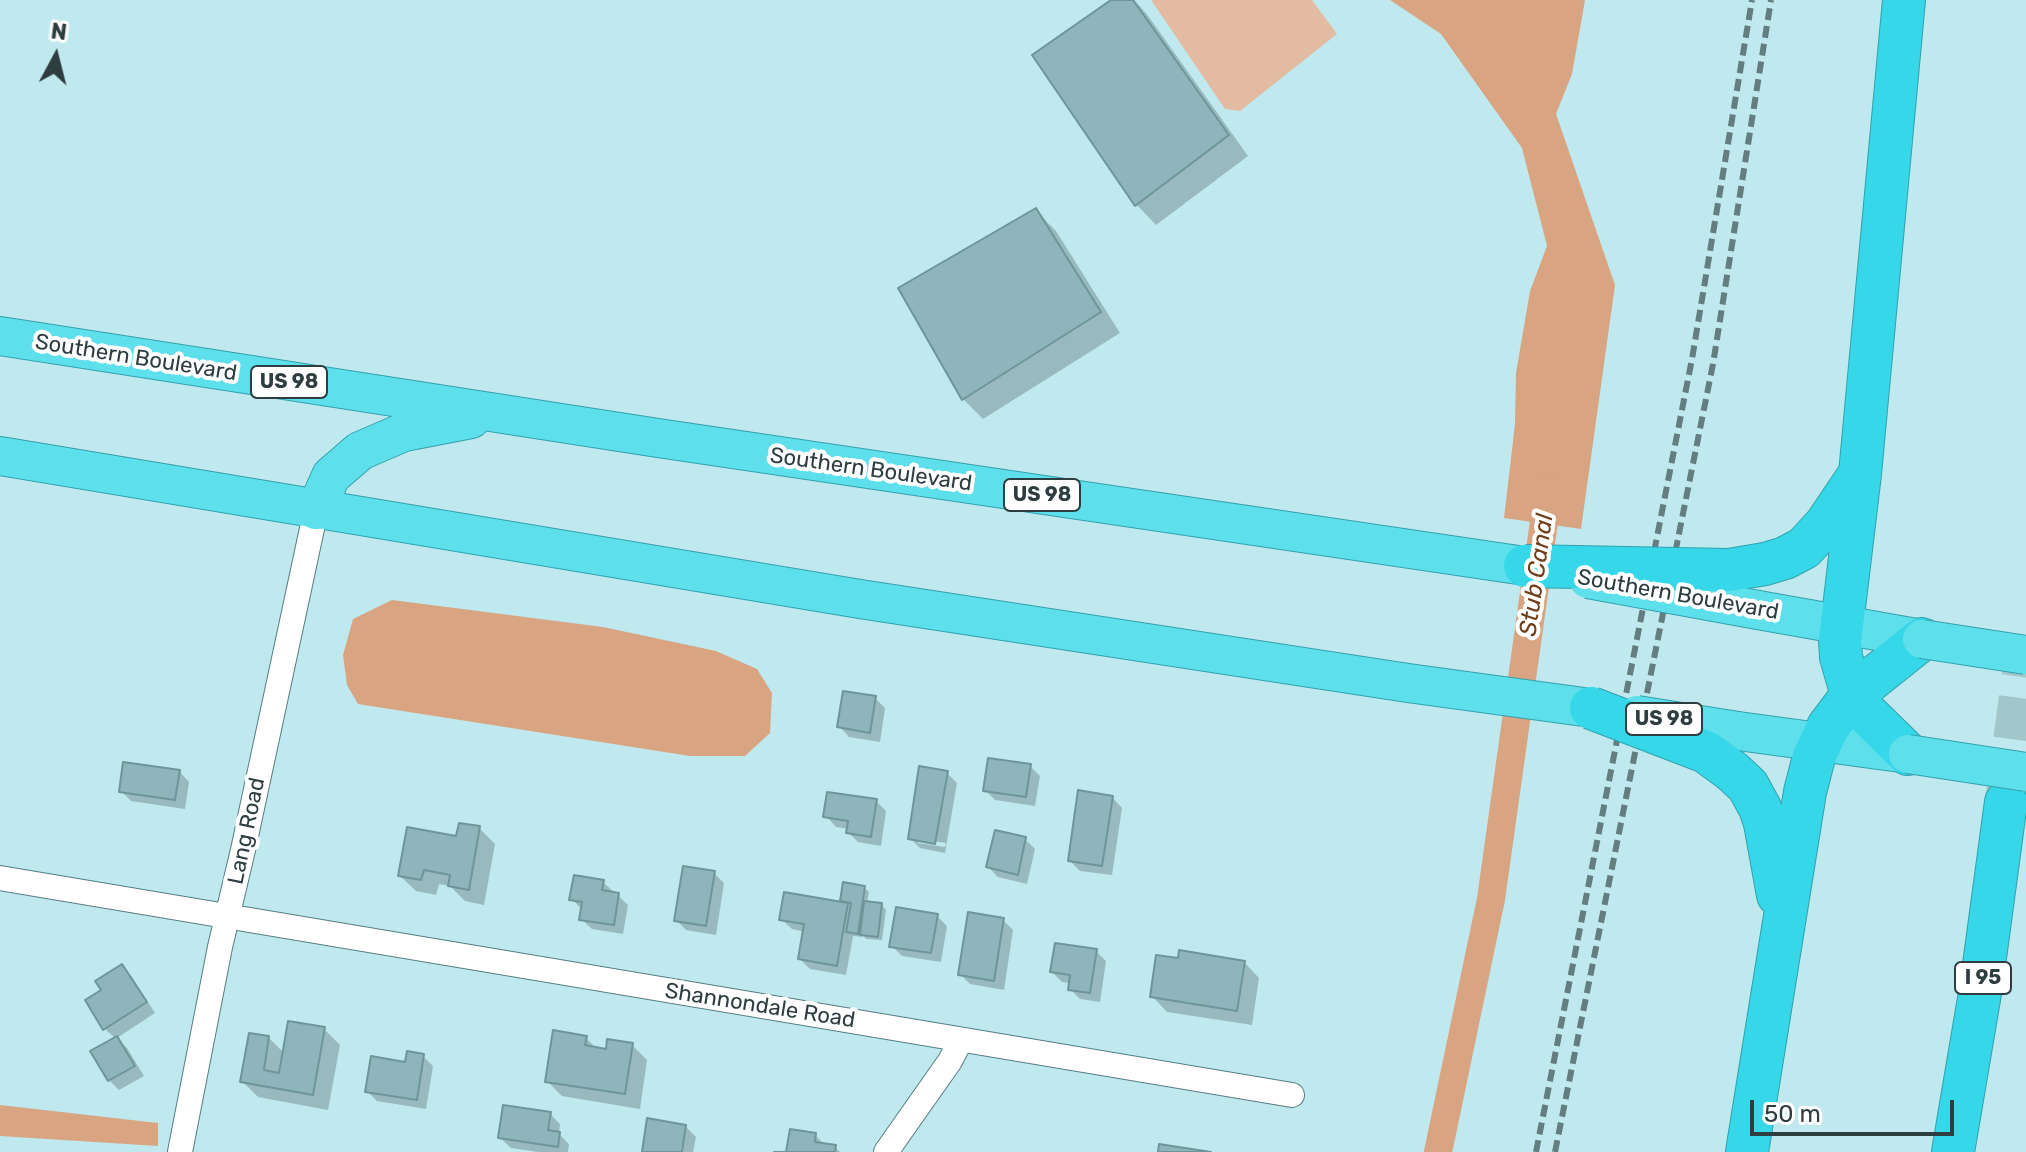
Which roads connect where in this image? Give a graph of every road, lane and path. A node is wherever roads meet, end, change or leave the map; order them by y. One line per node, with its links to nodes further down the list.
1 (1904, 0): 5 (highway)
2 (0, 336): 3 (highway, Southern Boulevard / US 98)
3 (497, 414): 6 (highway); 7 (highway, Southern Boulevard / US 98)
4 (0, 456): 6 (highway)
5 (1860, 474): 7 (highway, bridge); 8 (highway)
6 (316, 510): 12 (highway); 18 (street, Lang Road)
7 (1525, 566): 8 (highway, Southern Boulevard / US 98, bridge)
8 (1841, 625): 9 (highway, Southern Boulevard / US 98); 11 (highway)
9 (1922, 639): 10 (highway, Southern Boulevard / US 98, bridge); 11 (highway)
10 (2026, 655)
11 (1852, 695): 13 (highway); 15 (highway)
12 (1591, 708): 14 (highway, bridge)
13 (1820, 741): 14 (highway); 15 (highway); 19 (highway)
14 (1735, 751): 19 (highway)
15 (1908, 754): 16 (highway, bridge)
16 (2016, 787): 25 (highway, I 95)
17 (0, 878): 18 (street, Shannondale Road)
18 (227, 917): 20 (street, Shannondale Road); 22 (street, Lang Road)
19 (1784, 931): 24 (highway)
20 (961, 1040): 21 (street, Shannondale Road); 23 (street)
21 (1292, 1095)
22 (180, 1152)
23 (886, 1152)
24 (1747, 1152)
25 (1953, 1152)

